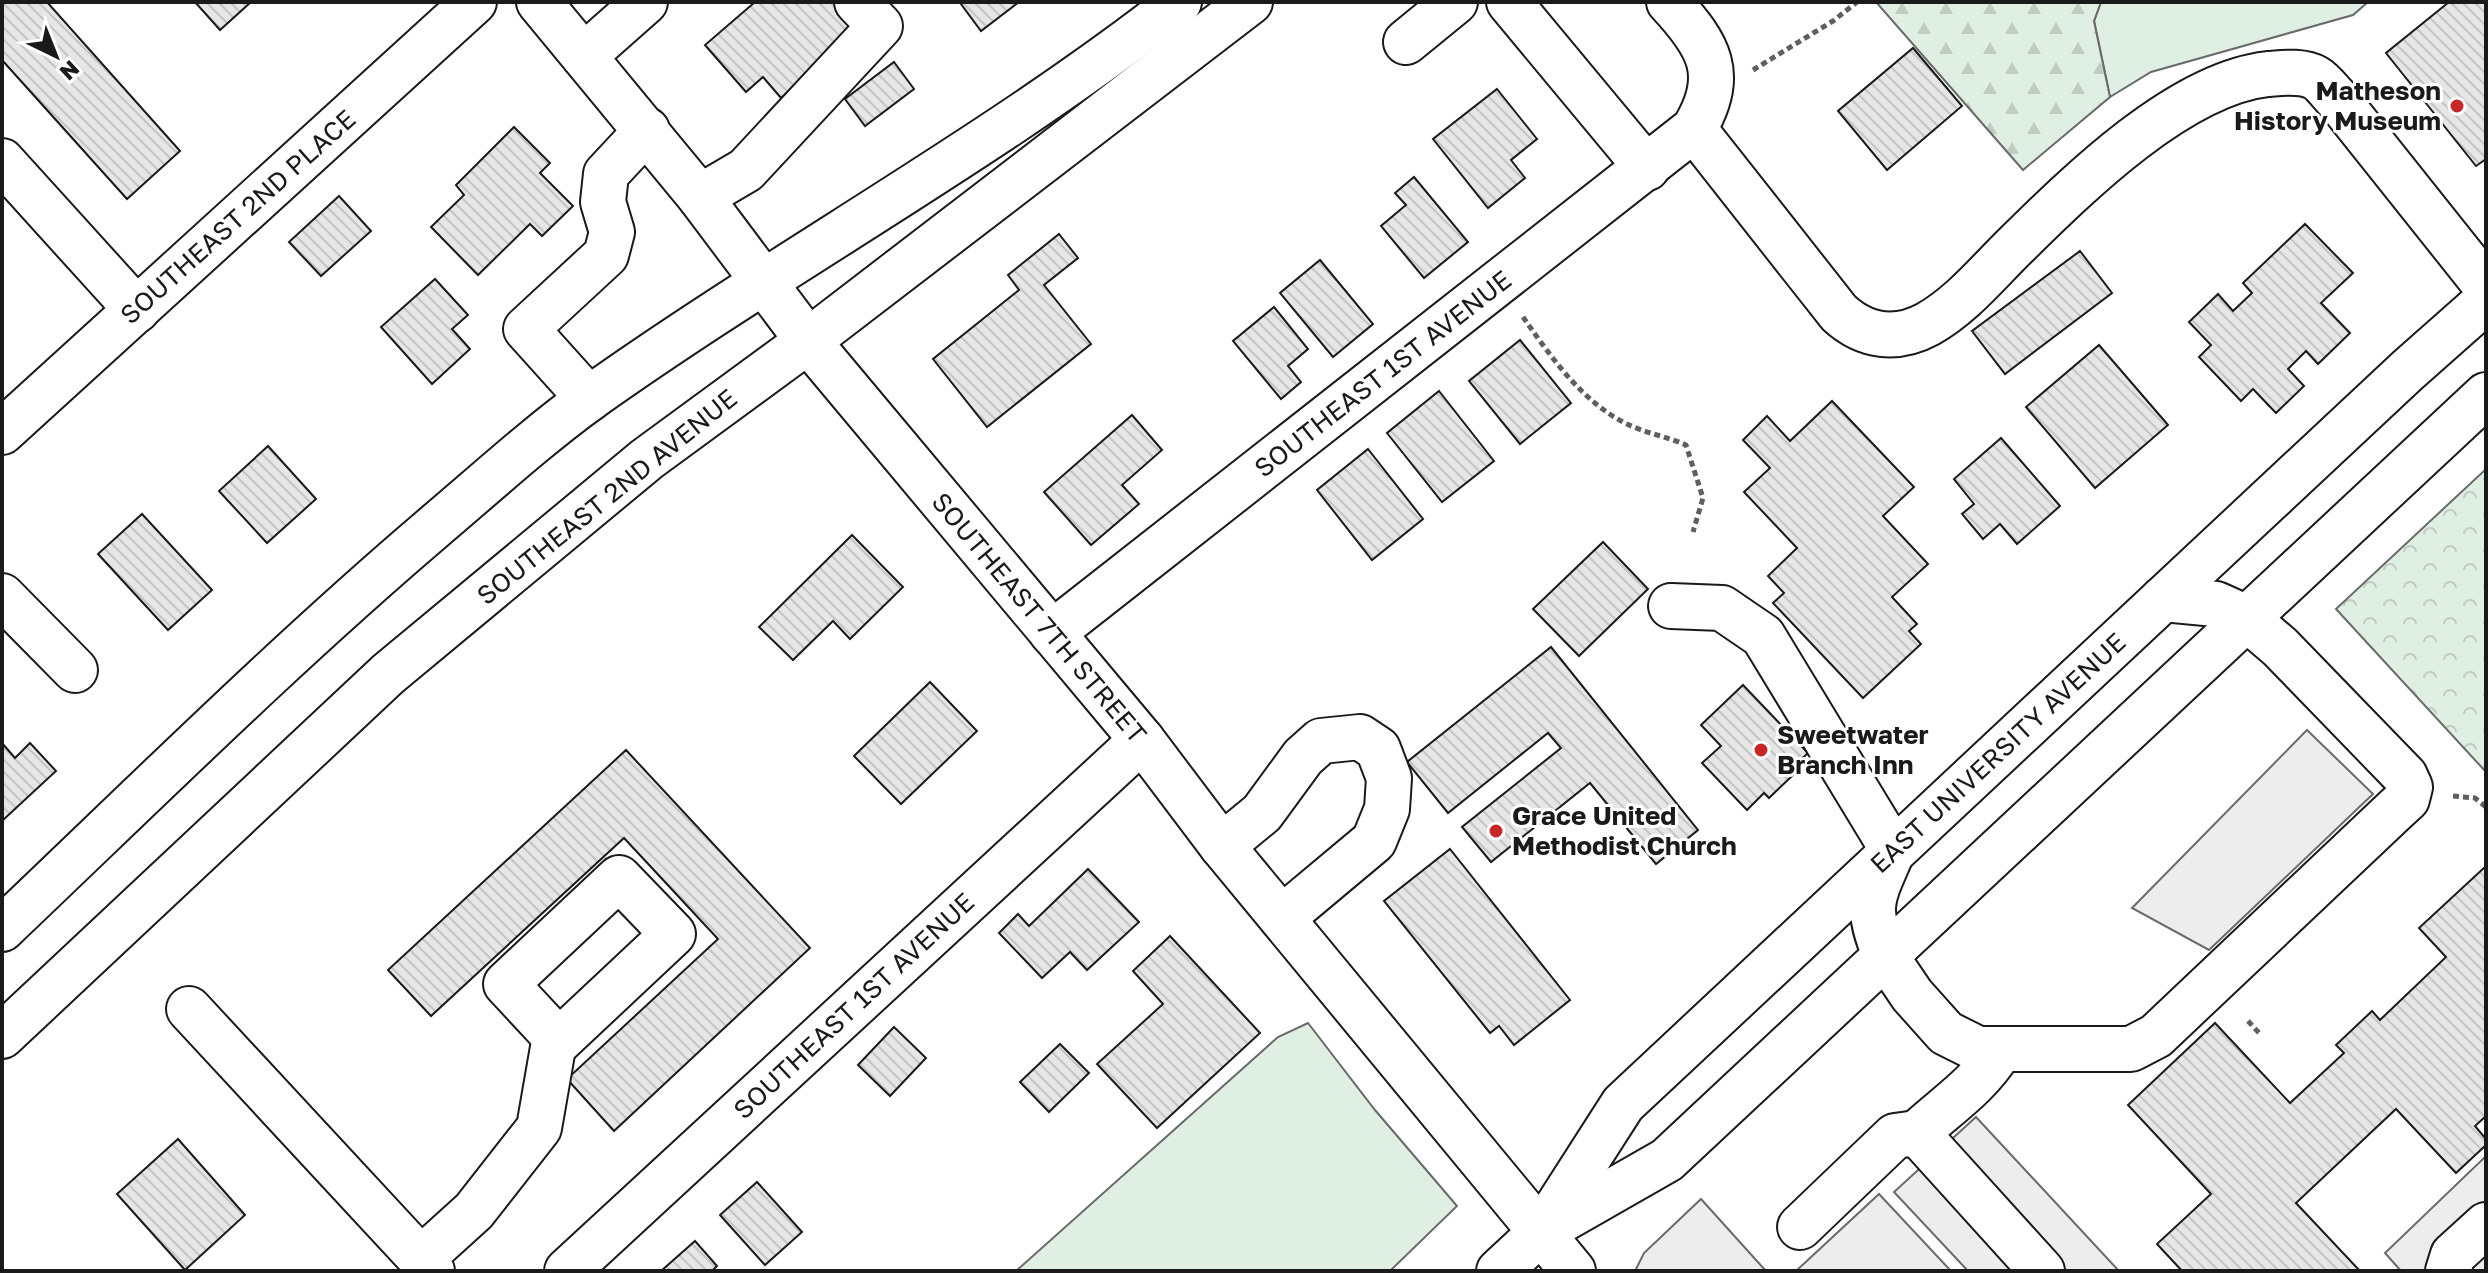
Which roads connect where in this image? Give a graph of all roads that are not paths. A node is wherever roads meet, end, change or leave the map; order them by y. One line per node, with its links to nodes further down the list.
1 (474, 2): 20 (main road, SOUTHEAST 2ND PLACE)
2 (539, 2): 11 (main road, SOUTHEAST 7TH STREET)
3 (645, 2): 11 (main road)
4 (857, 2): 16 (main road)
5 (1179, 2): 17 (main road)
6 (1250, 2): 21 (main road, SOUTHEAST 2ND AVENUE)
7 (1455, 2): 10 (main road)
8 (1509, 2): 15 (main road)
9 (1669, 2): 12 (main road)
10 (1406, 42)
11 (584, 56): 13 (main road, SOUTHEAST 7TH STREET)
12 (1705, 109): 15 (main road, SOUTHEAST 1ST AVENUE); 18 (main road)
13 (647, 130): 16 (main road, SOUTHEAST 7TH STREET); 23 (main road)
14 (2, 161): 20 (main road)
15 (1647, 168): 29 (main road, SOUTHEAST 1ST AVENUE)
16 (700, 197): 17 (main road, SOUTHEAST 7TH STREET)
17 (764, 280): 21 (main road, SOUTHEAST 7TH STREET); 23 (main road)
18 (2486, 286)
19 (2486, 301): 26 (main road, EAST UNIVERSITY AVENUE)
20 (137, 310): 24 (main road, SOUTHEAST 2ND PLACE)
21 (808, 341): 29 (main road, SOUTHEAST 7TH STREET); 39 (main road, SOUTHEAST 2ND AVENUE)
22 (2486, 395): 28 (main road, EAST UNIVERSITY AVENUE)
23 (589, 399): 35 (main road)
24 (2, 432)
25 (2, 596): 30 (main road)
26 (2163, 599): 28 (main road); 33 (main road, EAST UNIVERSITY AVENUE)
27 (1671, 606): 33 (main road)
28 (2245, 617): 36 (main road, EAST UNIVERSITY AVENUE); 41 (main road)
29 (1052, 633): 31 (main road, SOUTHEAST 7TH STREET)
30 (75, 670)
31 (1142, 740): 32 (main road, SOUTHEAST 7TH STREET); 47 (main road, SOUTHEAST 1ST AVENUE)
32 (1222, 846): 34 (main road, SOUTHEAST 7TH STREET); 34 (main road)
33 (1893, 850): 36 (main road); 45 (main road, EAST UNIVERSITY AVENUE)
34 (1282, 918): 45 (main road, SOUTHEAST 7TH STREET)
35 (2, 929)
36 (1885, 955): 38 (main road); 45 (main road, EAST UNIVERSITY AVENUE)
37 (189, 1009): 46 (main road)
38 (1946, 1033): 41 (main road); 42 (main road)
39 (2, 1036)
40 (555, 1036): 46 (main road)
41 (1999, 1052): 42 (main road)
42 (1929, 1122): 44 (main road); 50 (main road)
43 (2486, 1225): 51 (main road)
44 (1800, 1227)
45 (1541, 1232): 48 (main road, EAST UNIVERSITY AVENUE); 49 (main road, SOUTHEAST 7TH STREET)
46 (426, 1265)
47 (567, 1271)
48 (1499, 1271)
49 (1573, 1271)
50 (2042, 1271)
51 (2448, 1271)

